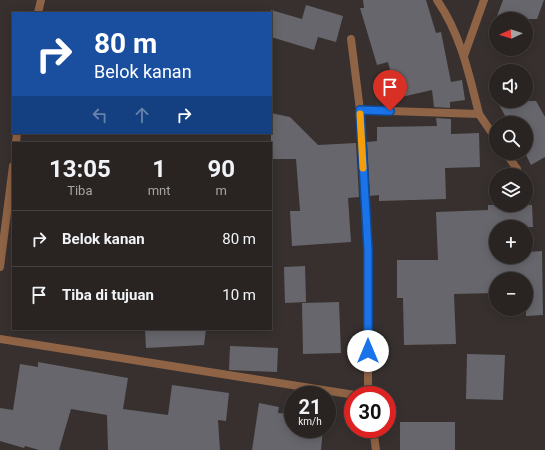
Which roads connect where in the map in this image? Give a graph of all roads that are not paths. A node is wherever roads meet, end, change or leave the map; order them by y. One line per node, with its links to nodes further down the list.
1 (41, 0): 4 (street)
2 (436, 0): 6 (street)
3 (484, 0): 6 (street)
4 (38, 12)
5 (351, 39): 7 (street)
6 (464, 56): 8 (street)
7 (360, 110): 8 (street); 13 (street)
8 (479, 114): 9 (street)
9 (489, 129)
10 (12, 174): 11 (street)
11 (0, 268)
12 (0, 339): 14 (street)
13 (368, 386)
14 (344, 393)
15 (374, 438): 16 (street)
16 (376, 450)

